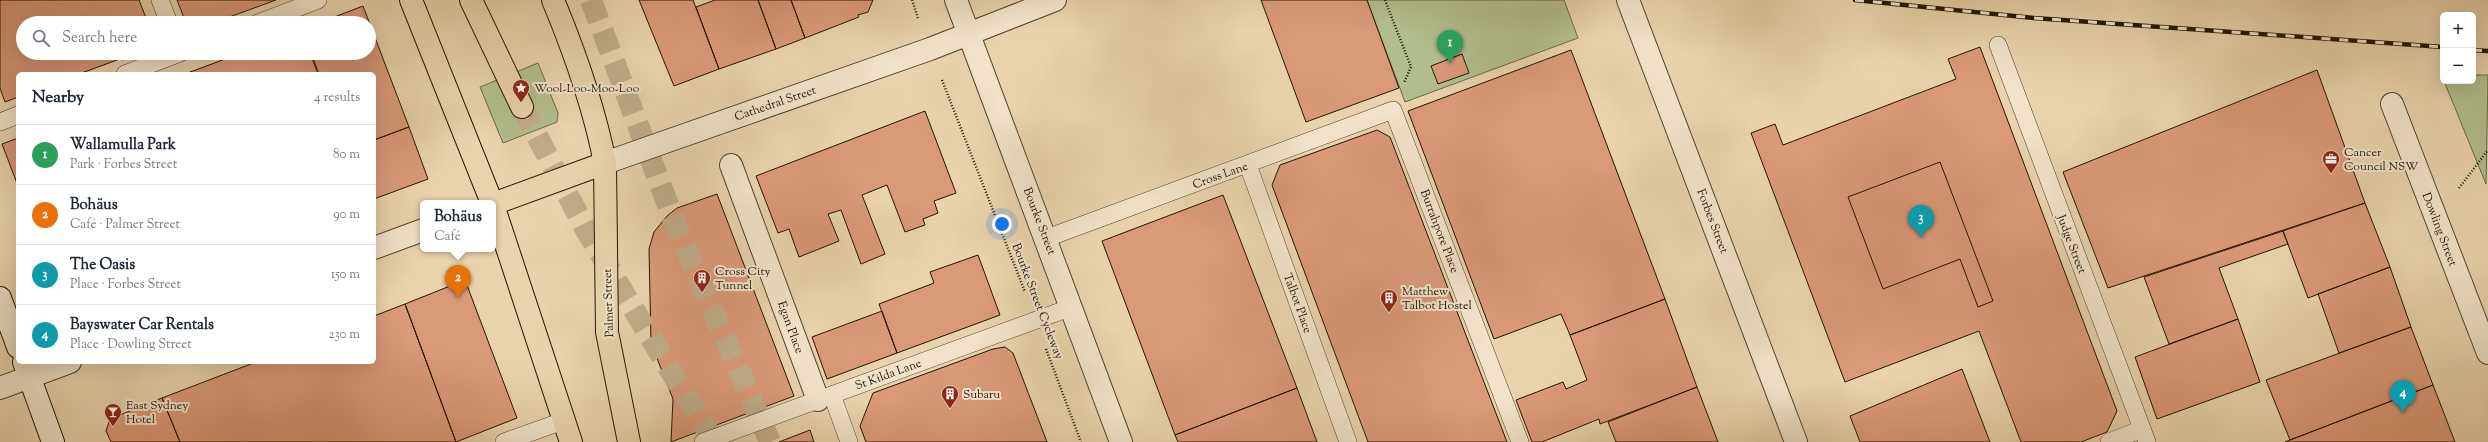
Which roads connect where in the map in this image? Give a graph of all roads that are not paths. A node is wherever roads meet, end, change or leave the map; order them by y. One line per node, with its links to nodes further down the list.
1 (160, 0): 9 (lane)
2 (318, 0): 10 (lane)
3 (411, 0): 23 (main road)
4 (472, 0): 16 (main road)
5 (553, 0): 20 (main road, Palmer Street)
6 (956, 0): 11 (street, Bourke Street)
7 (1055, 0): 11 (street, Cathedral Street)
8 (1628, 0): 48 (street, Forbes Street)
9 (166, 16)
10 (276, 16)
11 (969, 34): 20 (street, Cathedral Street); 27 (street, Bourke Street)
12 (1998, 45): 38 (lane, Judge Street)
13 (162, 60): 14 (lane)
14 (130, 72)
15 (2392, 104): 32 (street, Dowling Street)
16 (522, 107)
17 (1393, 110): 22 (lane, Cross Lane); 47 (lane, Burrahpore Place)
18 (16, 116): 19 (lane)
19 (0, 122)
20 (605, 163): 24 (main road, Cathedral Street); 42 (main road, Palmer Street)
21 (731, 165): 36 (street, Egan Place)
22 (1248, 165): 27 (lane, Cross Lane); 46 (lane, Talbot Place)
23 (491, 200)
24 (496, 203)
25 (496, 213): 37 (main road)
26 (420, 231): 28 (street)
27 (1047, 238): 30 (street, Bourke Street)
28 (376, 247)
29 (0, 298): 31 (street)
30 (1072, 307): 36 (lane, St Kilda Lane); 45 (street, Bourke Street)
31 (16, 342)
32 (2488, 353)
33 (57, 364): 34 (street)
34 (26, 369): 35 (street); 39 (street)
35 (0, 388)
36 (825, 397): 43 (lane, St Kilda Lane); 44 (lane, Egan Place)
37 (563, 421): 40 (lane); 41 (main road)
38 (2145, 435): 49 (lane)
39 (53, 442)
40 (504, 442)
41 (571, 442)
42 (629, 442)
43 (703, 442)
44 (849, 442)
45 (1121, 442)
46 (1348, 442)
47 (1520, 442)
48 (1796, 442)
49 (2109, 442)

